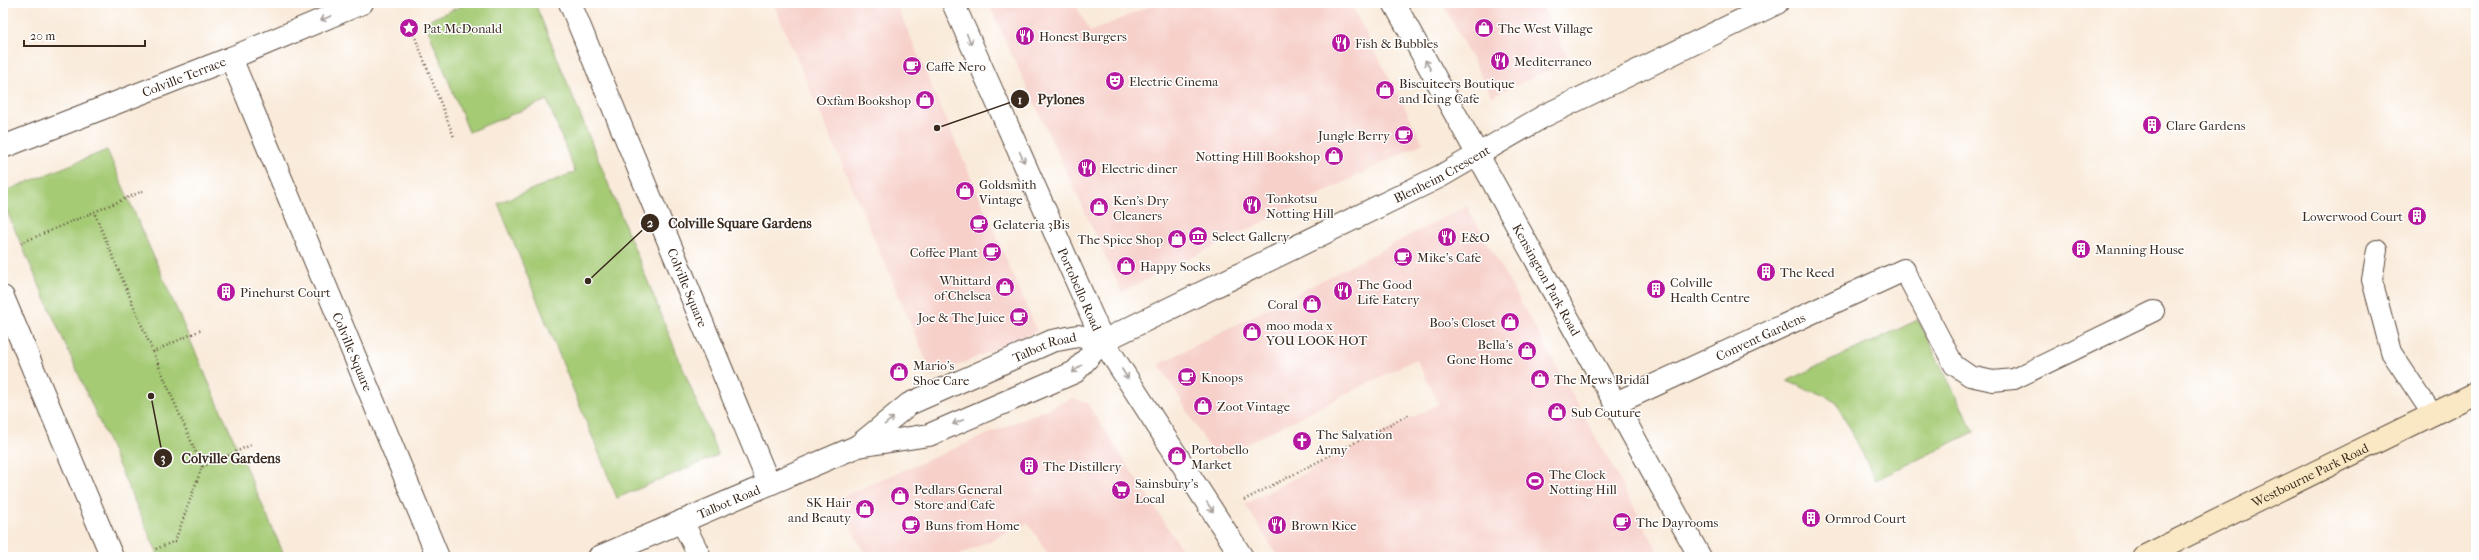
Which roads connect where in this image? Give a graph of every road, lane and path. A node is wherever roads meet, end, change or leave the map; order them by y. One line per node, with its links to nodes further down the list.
1 (362, 3): 7 (street, Colville Terrace, one-way to 7)
2 (570, 3): 28 (street, Colville Square)
3 (953, 3): 19 (street, Portobello Road, one-way to 19)
4 (1394, 3): 10 (street, Kensington Park Road, one-way to 4)
5 (1777, 3): 10 (street, Blenheim Crescent)
6 (411, 27): 8 (path)
7 (231, 58): 9 (street, Colville Terrace); 33 (street, Colville Square)
8 (454, 137)
9 (3, 147)
10 (1478, 155): 19 (street, Blenheim Crescent); 22 (street, Kensington Park Road)
11 (143, 191): 12 (path)
12 (94, 212): 13 (path); 20 (path)
13 (21, 243)
14 (2377, 250): 24 (lane)
15 (1904, 270): 17 (lane); 22 (street, Convent Gardens)
16 (3, 296): 32 (street)
17 (2154, 311)
18 (203, 329): 20 (path)
19 (1104, 341): 26 (street, Talbot Road, one-way to 26); 26 (street, Talbot Road, one-way to 19); 29 (street, Portobello Road, one-way to 29)
20 (153, 352): 27 (path)
21 (2476, 393): 24 (main road, Westbourne Park Road)
22 (1616, 403): 37 (street, Kensington Park Road)
23 (1410, 414): 29 (path)
24 (2433, 415): 38 (main road, Westbourne Park Road)
25 (252, 444): 27 (path)
26 (858, 446): 28 (street, Talbot Road)
27 (202, 467): 31 (path)
28 (769, 484): 30 (street, Talbot Road)
29 (1215, 515): 36 (street, Portobello Road)
30 (682, 520): 34 (street, Talbot Road); 35 (street)
31 (156, 549)
32 (112, 557)
33 (438, 557)
34 (599, 557)
35 (700, 557)
36 (1242, 557)
37 (1700, 557)
38 (2143, 557)

